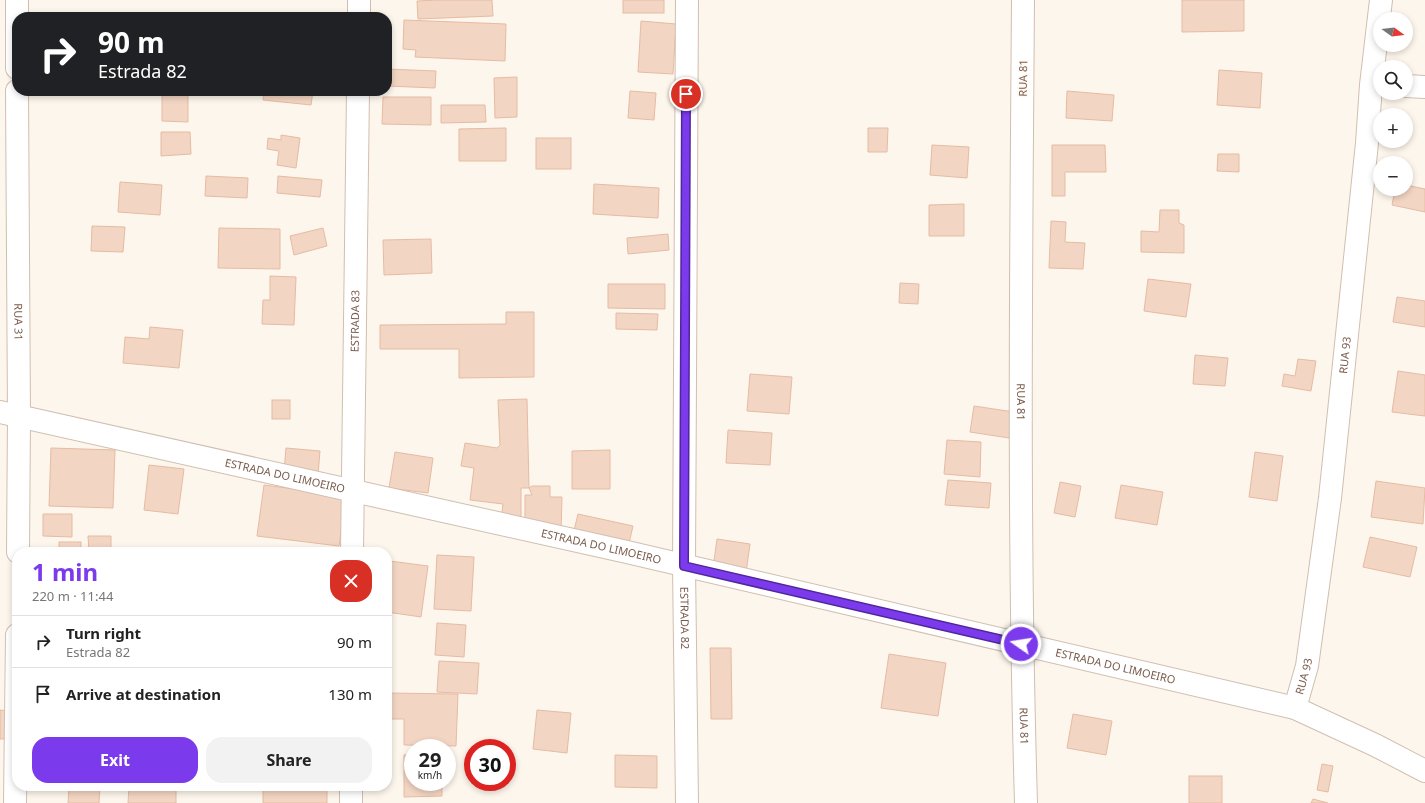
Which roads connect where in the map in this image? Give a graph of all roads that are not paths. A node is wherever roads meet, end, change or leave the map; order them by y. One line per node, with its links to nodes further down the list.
1 (17, 0): 6 (street)
2 (359, 0): 7 (street)
3 (687, 0): 18 (street, ESTRADA 82)
4 (1023, 0): 19 (street, RUA 81)
5 (1381, 0): 8 (street, RUA 93)
6 (17, 12)
7 (359, 12)
8 (1377, 60)
9 (1413, 86): 10 (street)
10 (1425, 87)
11 (17, 96): 14 (street, RUA 31)
12 (358, 96): 15 (street, ESTRADA 83)
13 (1373, 100): 20 (street, RUA 93)
14 (10, 414): 15 (street, ESTRADA DO LIMOEIRO); 16 (street, RUA 31)
15 (352, 491): 17 (street, ESTRADA 83); 18 (street, ESTRADA DO LIMOEIRO)
16 (18, 547)
17 (352, 547)
18 (684, 566): 19 (street, ESTRADA DO LIMOEIRO); 26 (street, ESTRADA 82)
19 (1021, 644): 20 (street, ESTRADA DO LIMOEIRO); 27 (street, RUA 81)
20 (1295, 708): 21 (street, ESTRADA DO LIMOEIRO)
21 (1425, 771)
22 (15, 791): 24 (street)
23 (351, 791): 25 (street)
24 (15, 803)
25 (351, 803)
26 (688, 803)
27 (1026, 803)

